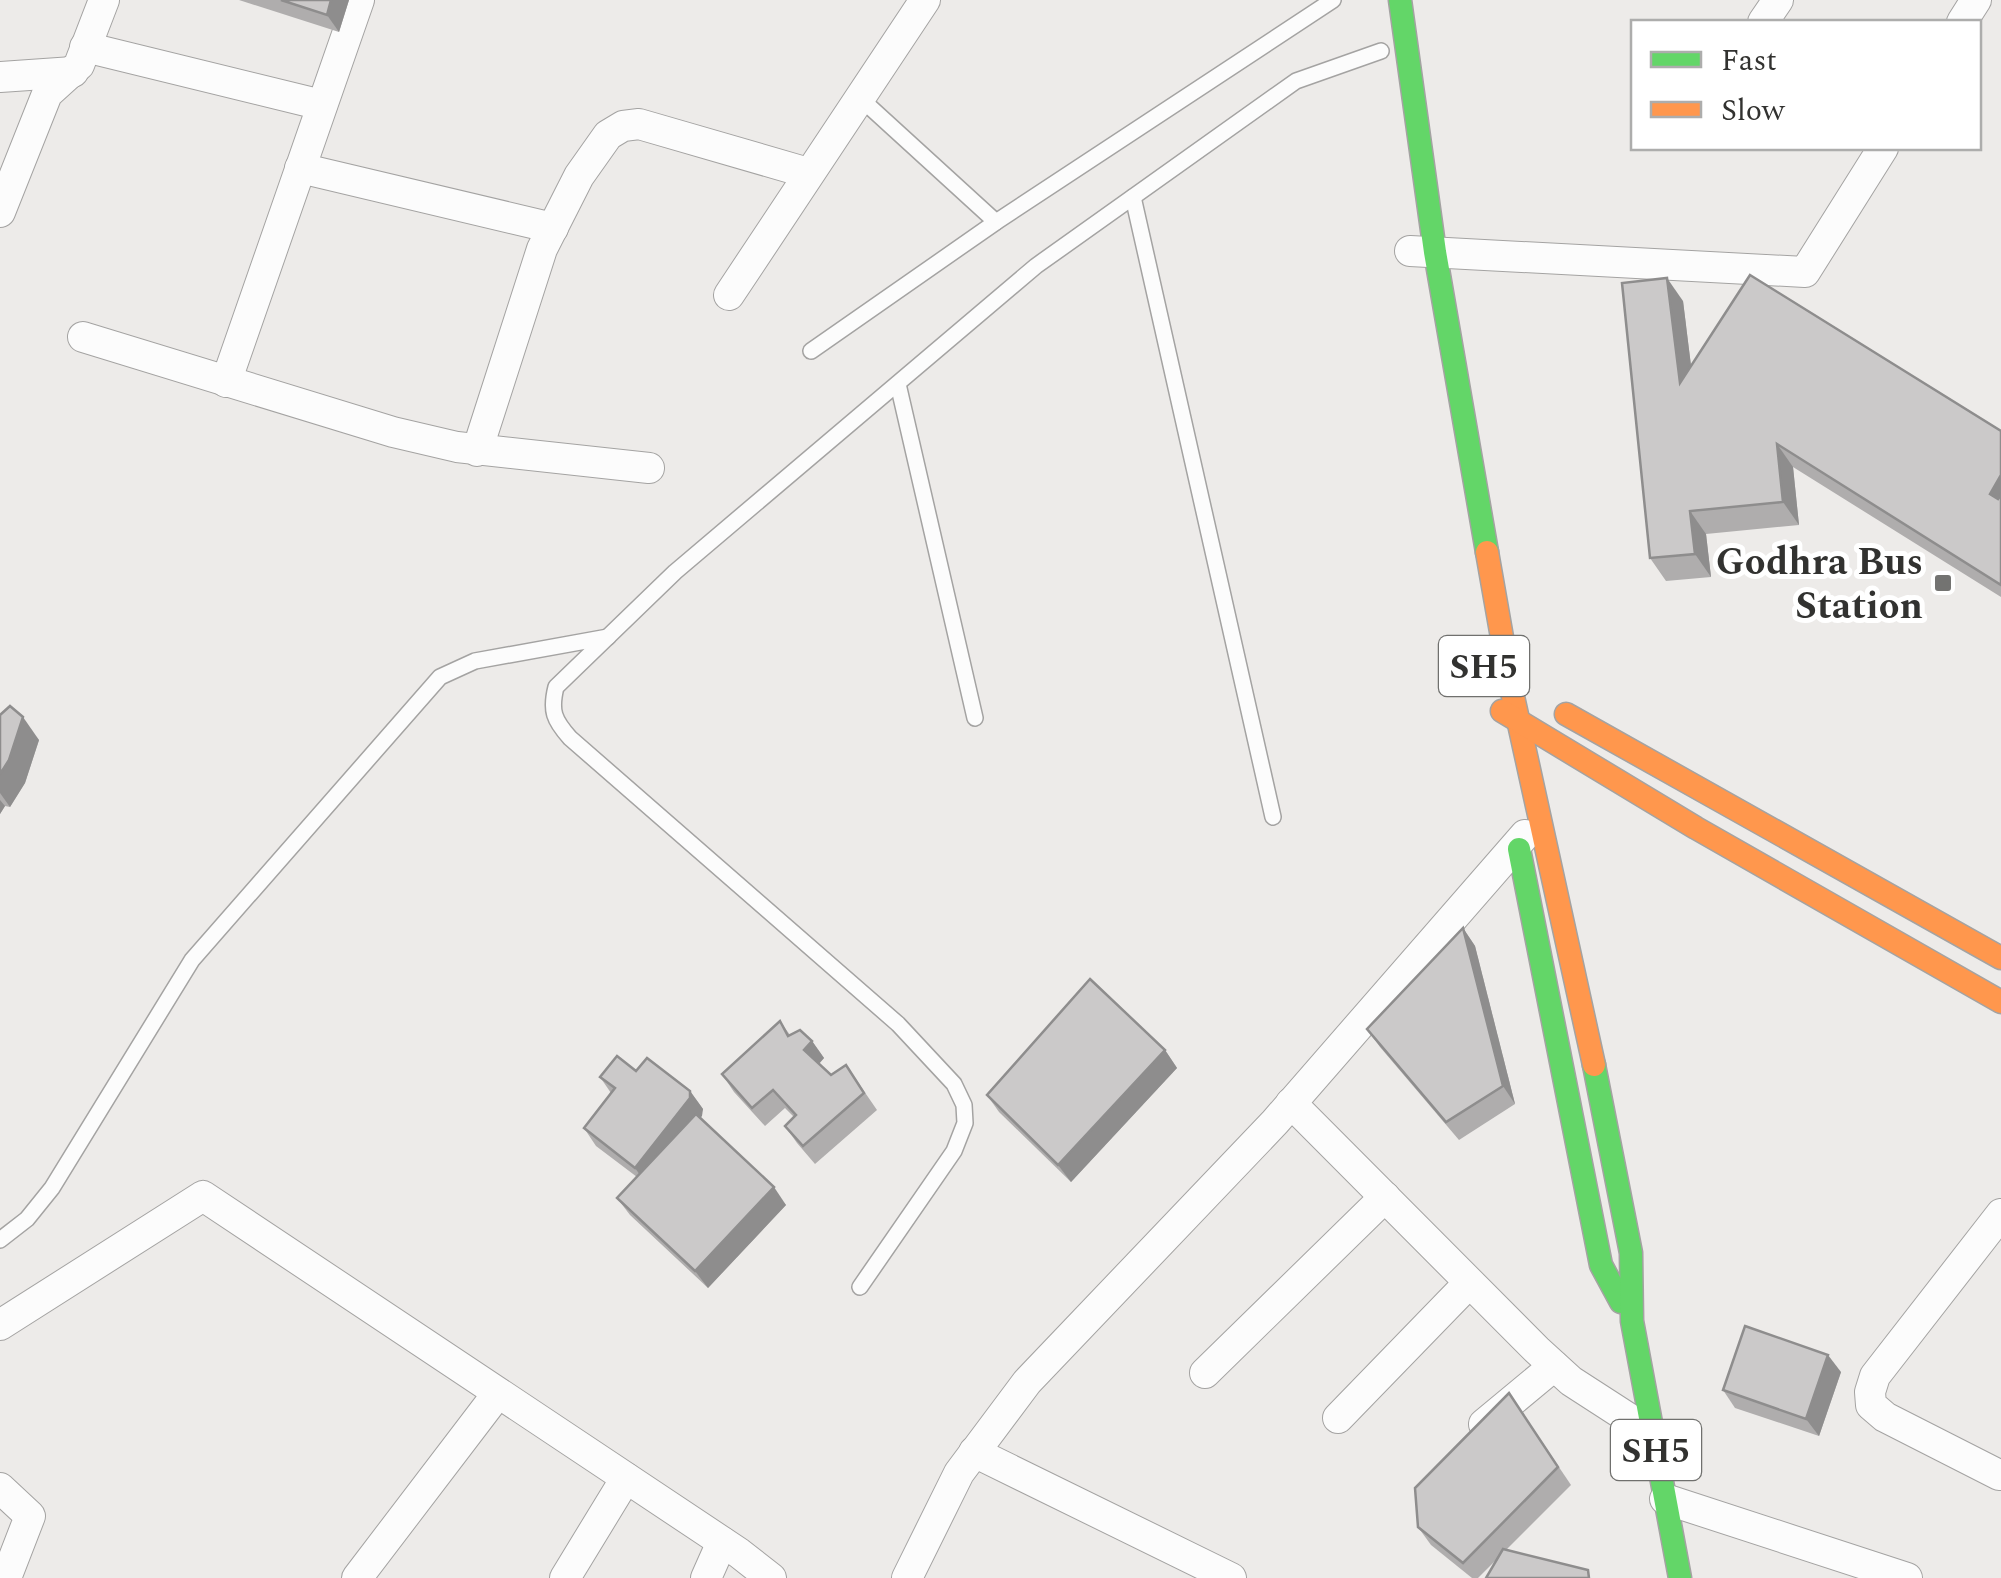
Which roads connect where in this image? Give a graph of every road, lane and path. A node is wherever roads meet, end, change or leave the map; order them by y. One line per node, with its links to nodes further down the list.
1 (104, 0): 7 (street)
2 (359, 0): 11 (street)
3 (925, 0): 10 (street)
4 (1333, 0): 17 (lane)
5 (1400, 0): 19 (main road, SH5)
6 (1380, 42): 8 (main road); 15 (lane)
7 (79, 59): 9 (street); 11 (street); 16 (street)
8 (1384, 76)
9 (0, 77)
10 (860, 97): 14 (street); 17 (lane)
11 (322, 105): 13 (street)
12 (1883, 150): 19 (street)
13 (300, 168): 18 (street); 23 (street)
14 (808, 173): 18 (street); 20 (street)
15 (1133, 197): 24 (lane); 36 (lane)
16 (0, 212)
17 (996, 222): 22 (lane)
18 (553, 228): 25 (street)
19 (1416, 252): 30 (main road, SH5)
20 (728, 295)
21 (83, 337): 23 (street)
22 (810, 351)
23 (226, 382): 25 (street)
24 (898, 384): 28 (lane); 32 (lane)
25 (477, 451): 26 (street)
26 (649, 468)
27 (1458, 519): 29 (main road, SH5)
28 (608, 637): 44 (lane); 47 (lane)
29 (1485, 672): 30 (main road); 31 (main road, SH5)
30 (1510, 682): 33 (main road, SH5); 39 (main road)
31 (1490, 704): 33 (main road); 34 (main road, SH5)
32 (975, 718)
33 (1516, 718): 37 (main road, SH5); 40 (main road)
34 (1497, 739)
35 (1510, 808): 38 (main road, SH5)
36 (1273, 817)
37 (1542, 819): 38 (street); 48 (main road, SH5)
38 (1518, 843): 41 (street); 48 (main road, SH5)
39 (2001, 958)
40 (2001, 1002)
41 (1291, 1103): 42 (street); 56 (street)
42 (1385, 1198): 46 (street); 51 (street)
43 (2001, 1214): 45 (street)
44 (0, 1240)
45 (1988, 1250): 57 (street)
46 (1469, 1283): 50 (street); 53 (street)
47 (860, 1287)
48 (1632, 1321): 54 (main road, SH5)
49 (0, 1325): 52 (street)
50 (1554, 1366): 54 (street); 55 (street)
51 (1205, 1373)
52 (498, 1393): 58 (street); 63 (street)
53 (1338, 1418)
54 (1653, 1434): 60 (main road, SH5)
55 (1466, 1442)
56 (974, 1452): 67 (street); 68 (street)
57 (1999, 1476)
58 (626, 1478): 61 (street); 64 (street)
59 (0, 1488): 62 (street)
60 (1665, 1498): 69 (main road, SH5); 70 (street)
61 (722, 1542): 65 (street); 66 (street)
62 (6, 1578)
63 (358, 1578)
64 (565, 1578)
65 (706, 1578)
66 (771, 1578)
67 (908, 1578)
68 (1231, 1578)
69 (1680, 1578)
70 (1907, 1578)

